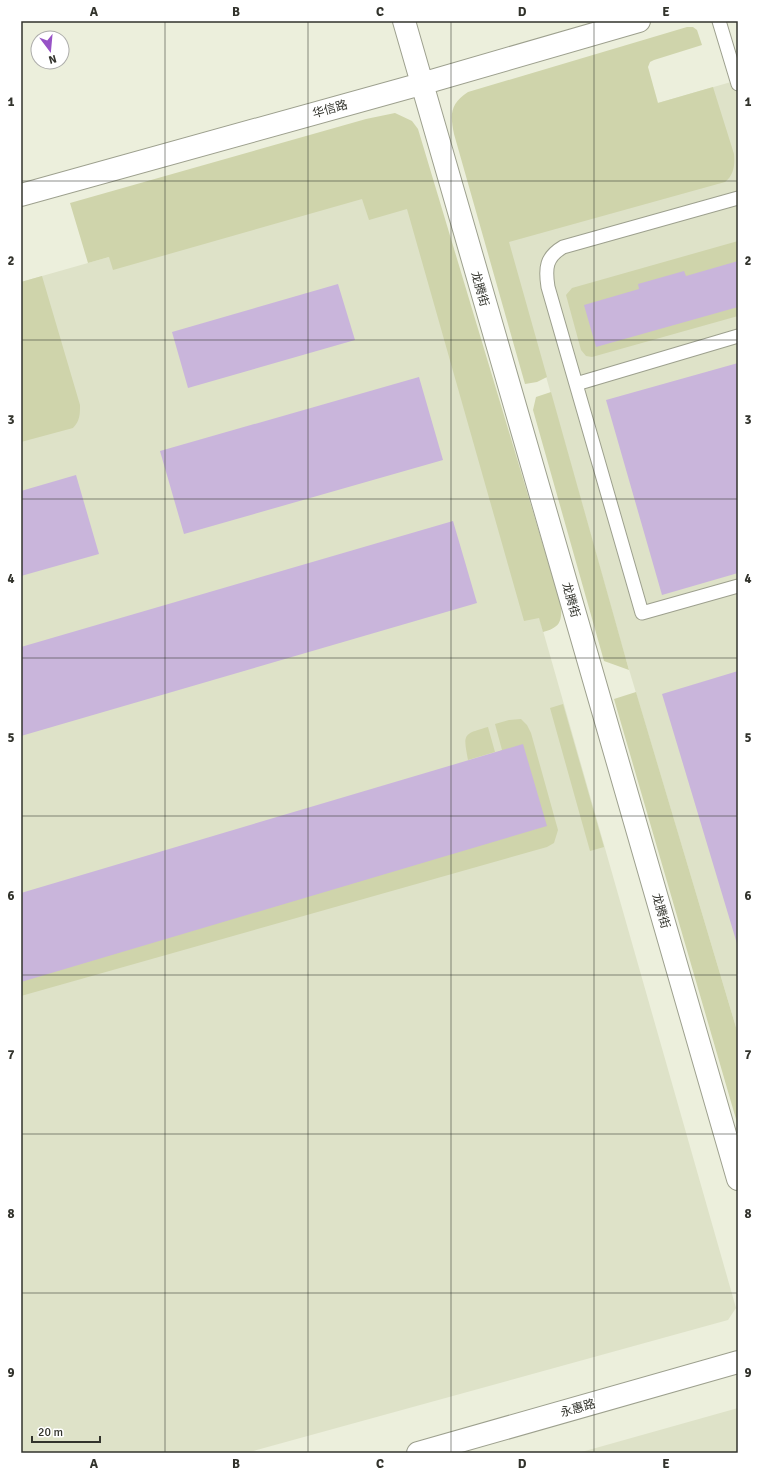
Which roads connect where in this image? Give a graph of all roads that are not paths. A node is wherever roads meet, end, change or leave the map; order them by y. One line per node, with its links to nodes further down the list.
1 (404, 21): 4 (street, 龙腾街)
2 (639, 21): 4 (street, 华信路)
3 (719, 21): 5 (lane)
4 (421, 84): 6 (street, 华信路); 11 (street, 龙腾街)
5 (738, 84)
6 (21, 195)
7 (738, 198): 9 (lane)
8 (738, 336): 9 (lane)
9 (576, 384): 10 (lane)
10 (738, 586)
11 (738, 1179)
12 (738, 1362): 13 (street, 永惠路)
13 (418, 1453)

